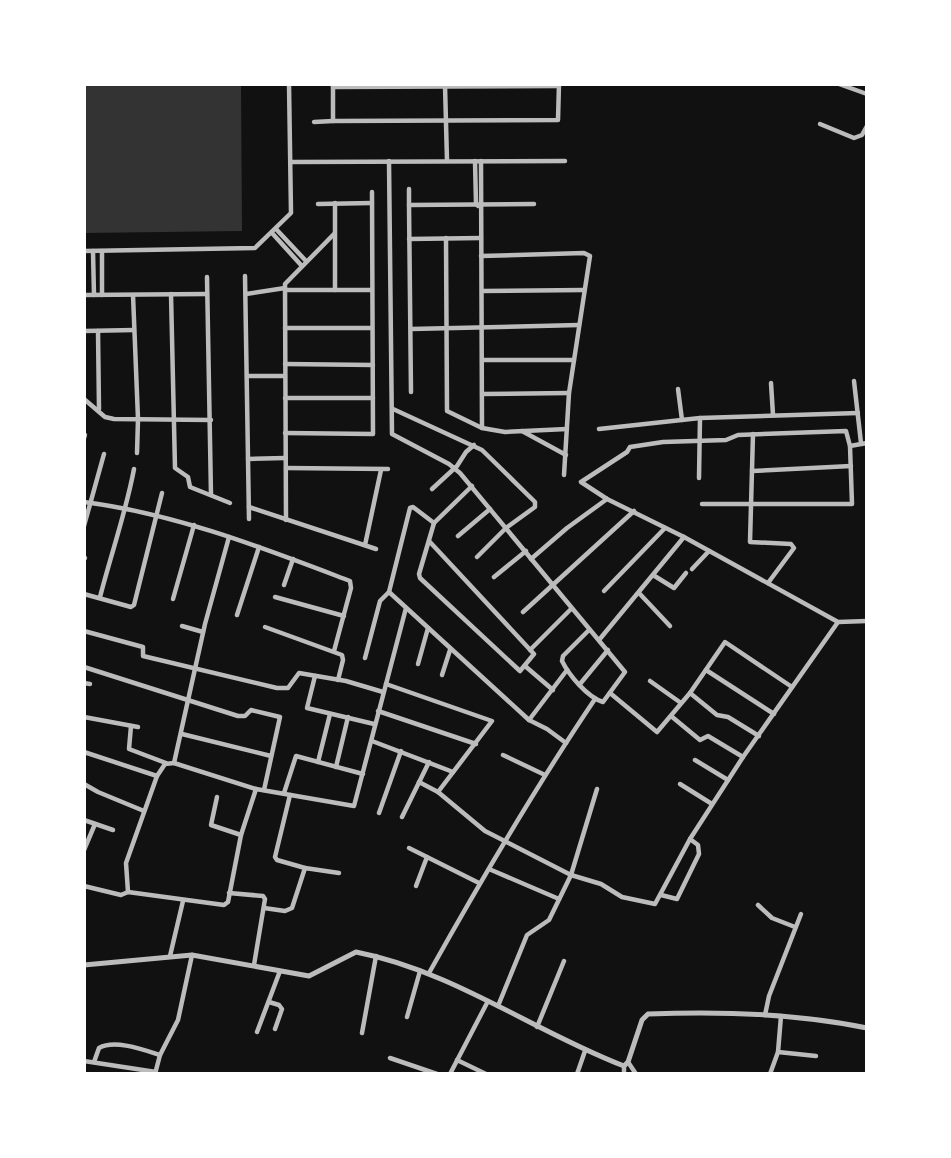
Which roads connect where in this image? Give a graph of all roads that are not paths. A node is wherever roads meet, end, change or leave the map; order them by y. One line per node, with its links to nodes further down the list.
1 (289, 84): 16 (street)
2 (839, 84): 6 (street)
3 (332, 85): 4 (street); 7 (street)
4 (446, 85): 5 (street); 8 (street)
5 (559, 85): 8 (street)
6 (866, 92)
7 (333, 121): 8 (street); 9 (street)
8 (446, 121): 13 (street)
9 (314, 122)
10 (820, 124): 11 (street)
11 (867, 126)
12 (389, 161): 13 (street); 16 (street); 73 (street)
13 (447, 161): 14 (street)
14 (478, 161): 15 (street); 24 (street)
15 (565, 161)
16 (292, 162): 25 (street)
17 (409, 189): 23 (street)
18 (372, 192): 19 (street)
19 (372, 203): 21 (street); 39 (street)
20 (318, 204): 21 (street)
21 (335, 204): 26 (street)
22 (534, 204): 24 (street)
23 (409, 205): 24 (street); 29 (street)
24 (480, 206): 28 (street)
25 (274, 231): 32 (street); 34 (street)
26 (334, 234): 34 (street); 38 (street)
27 (446, 238): 28 (street); 29 (street); 53 (street)
28 (481, 238): 33 (street)
29 (409, 239): 54 (street)
30 (84, 251): 31 (street)
31 (93, 251): 32 (street); 46 (street)
32 (102, 251): 47 (street)
33 (481, 256): 40 (street); 41 (street)
34 (304, 263): 37 (street)
35 (245, 276): 44 (street)
36 (207, 277): 43 (street)
37 (285, 289): 38 (street); 44 (street); 51 (street)
38 (335, 290): 39 (street)
39 (372, 290): 52 (street)
40 (584, 290): 41 (street); 49 (street)
41 (482, 291): 50 (street)
42 (171, 294): 43 (street); 48 (street); 79 (street)
43 (207, 294): 80 (street)
44 (246, 294): 62 (street)
45 (84, 295): 46 (street)
46 (94, 295): 47 (street)
47 (102, 295): 48 (street)
48 (133, 295): 55 (street)
49 (579, 325): 50 (street); 59 (street)
50 (482, 327): 53 (street); 58 (street)
51 (285, 328): 52 (street); 60 (street)
52 (372, 328): 61 (street)
53 (446, 328): 54 (street); 82 (street)
54 (411, 329): 67 (street)
55 (134, 330): 57 (street); 78 (street)
56 (84, 331): 57 (street)
57 (98, 331): 74 (street)
58 (482, 360): 59 (street); 69 (street)
59 (574, 360): 68 (street)
60 (285, 364): 61 (street); 63 (street)
61 (373, 365): 71 (street)
62 (247, 376): 63 (street); 96 (street)
63 (285, 376): 70 (street)
64 (854, 381): 75 (street)
65 (771, 383): 76 (street)
66 (678, 389): 81 (street)
67 (411, 391)
68 (569, 393): 69 (street); 83 (street)
69 (482, 394): 82 (street)
70 (285, 398): 71 (street); 86 (street)
71 (373, 398): 86 (street)
72 (84, 399): 74 (street)
73 (392, 408): 90 (street); 101 (street)
74 (99, 410): 78 (street)
75 (858, 412): 76 (street); 89 (street)
76 (773, 415): 77 (street)
77 (700, 418): 81 (street); 88 (street)
78 (138, 419): 79 (street); 92 (street)
79 (175, 420): 80 (street); 109 (street)
80 (211, 420): 109 (street)
81 (682, 420): 84 (street)
82 (482, 429): 85 (street)
83 (567, 429): 85 (street); 94 (street)
84 (599, 429)
85 (521, 430): 94 (street)
86 (285, 433): 95 (street)
87 (753, 434): 88 (street); 91 (street); 103 (street)
88 (699, 441): 105 (street); 110 (street)
89 (864, 443): 91 (street)
90 (474, 445): 101 (street); 126 (street)
91 (850, 446): 97 (street)
92 (137, 453)
93 (104, 454): 112 (street)
94 (566, 455): 104 (street)
95 (285, 458): 96 (street); 98 (street)
96 (248, 459): 116 (street)
97 (851, 466): 103 (street); 115 (street)
98 (286, 468): 102 (street); 122 (street)
99 (134, 469): 117 (street)
100 (388, 469): 102 (street)
101 (454, 469): 106 (street); 107 (street)
102 (382, 470): 132 (street)
103 (752, 471): 115 (street)
104 (564, 475)
105 (699, 478)
106 (471, 486): 118 (street); 123 (street)
107 (432, 489)
108 (162, 493): 120 (street)
109 (211, 495): 113 (street)
110 (607, 499): 119 (street); 139 (street)
111 (84, 502): 112 (street)
112 (91, 503): 117 (street); 125 (street)
113 (230, 503)
114 (702, 504): 115 (street)
115 (753, 505): 144 (street)
116 (249, 507): 121 (street); 122 (street)
117 (127, 509): 120 (street); 151 (street)
118 (490, 509): 126 (street); 128 (street)
119 (634, 511): 127 (street); 146 (street)
120 (157, 514): 124 (street); 151 (street)
121 (249, 519)
122 (286, 520): 132 (street)
123 (434, 523): 131 (street); 148 (street)
124 (194, 525): 129 (street); 153 (street)
125 (84, 526)
126 (506, 528): 135 (street); 137 (street)
127 (665, 528): 130 (street); 147 (street)
128 (458, 536)
129 (229, 537): 133 (street); 167 (street)
130 (684, 537): 136 (street); 142 (street)
131 (429, 541): 170 (street); 175 (street)
132 (365, 545): 134 (street)
133 (259, 547): 138 (street); 157 (street)
134 (376, 549)
135 (526, 551): 139 (street); 143 (street)
136 (709, 551): 140 (street); 144 (street)
137 (477, 557)
138 (293, 559): 145 (street); 158 (street)
139 (531, 559): 146 (street)
140 (692, 569)
141 (686, 573): 142 (street)
142 (653, 575): 149 (street)
143 (494, 577)
144 (768, 583): 160 (street)
145 (284, 585)
146 (552, 585): 155 (street); 156 (street)
147 (604, 591)
148 (388, 592): 154 (street); 173 (street)
149 (639, 593): 162 (street); 168 (street)
150 (84, 594): 151 (street)
151 (100, 597)
152 (275, 597): 158 (street)
153 (173, 599)
154 (406, 608): 164 (street); 184 (street)
155 (571, 609): 165 (street); 170 (street)
156 (523, 612)
157 (237, 615)
158 (344, 616): 172 (street)
159 (867, 621): 160 (street)
160 (838, 622): 186 (street)
161 (182, 626): 167 (street)
162 (670, 626)
163 (265, 627): 172 (street)
164 (428, 628): 169 (street); 174 (street)
165 (589, 630): 168 (street); 178 (street)
166 (84, 631): 177 (street)
167 (203, 632): 177 (street)
168 (599, 640): 171 (street)
169 (450, 650): 181 (street); 200 (street)
170 (530, 650): 175 (street)
171 (608, 650): 185 (street); 190 (street)
172 (334, 652): 182 (street)
173 (365, 658)
174 (418, 664)
175 (525, 666): 187 (street)
176 (84, 667): 191 (street)
177 (195, 668): 180 (street); 191 (street)
178 (567, 670): 185 (street); 187 (street)
179 (706, 670): 186 (street); 189 (street); 195 (street)
180 (316, 676): 182 (street); 196 (street)
181 (442, 676)
182 (338, 680): 188 (street)
183 (650, 681): 193 (street)
184 (385, 684): 188 (street); 208 (street)
185 (580, 684): 192 (street)
186 (792, 687): 195 (street)
187 (553, 690): 200 (street)
188 (383, 692): 194 (street)
189 (690, 692): 193 (street); 205 (street)
190 (610, 693): 192 (street); 197 (street)
191 (188, 699): 204 (street); 212 (street)
192 (595, 699): 207 (street)
193 (681, 703): 197 (street)
194 (378, 711): 201 (street); 208 (street)
195 (774, 713): 205 (street)
196 (330, 714): 199 (street); 215 (street)
197 (671, 716): 213 (street)
198 (84, 717): 202 (street)
199 (348, 717): 201 (street); 219 (street)
200 (528, 720): 207 (street)
201 (374, 724): 206 (street)
202 (131, 726): 203 (street); 217 (street)
203 (138, 727)
204 (182, 734): 212 (street); 218 (street)
205 (759, 736): 213 (street)
206 (372, 741): 209 (street); 221 (street)
207 (566, 743): 222 (street)
208 (476, 744): 220 (street)
209 (401, 751): 216 (street); 236 (street)
210 (84, 752): 223 (street)
211 (503, 755): 222 (street)
212 (271, 756): 230 (street)
213 (743, 757): 224 (street)
214 (695, 760): 224 (street)
215 (318, 762): 219 (street); 232 (street)
216 (429, 762): 220 (street); 225 (street)
217 (166, 763): 218 (street); 223 (street)
218 (174, 763): 228 (street)
219 (336, 767): 221 (street)
220 (453, 772): 231 (street)
221 (363, 774): 232 (street)
222 (545, 775): 243 (street)
223 (157, 776): 235 (street)
224 (728, 780): 234 (street)
225 (419, 782): 231 (street); 237 (street)
226 (84, 784): 235 (street)
227 (680, 784): 234 (street)
228 (256, 789): 230 (street); 241 (street)
229 (597, 789): 250 (street)
230 (264, 790): 232 (street)
231 (438, 792): 243 (street)
232 (287, 794): 247 (street)
233 (218, 797): 241 (street)
234 (713, 804): 242 (street)
235 (144, 811): 254 (street)
236 (379, 813)
237 (402, 817)
238 (84, 820): 239 (street)
239 (95, 824): 240 (street); 245 (street)
240 (113, 830)
241 (241, 835): 255 (street)
242 (690, 839): 256 (street); 256 (street)
243 (504, 841): 248 (street); 250 (street)
244 (409, 848): 246 (street)
245 (84, 850)
246 (427, 857): 251 (street); 253 (street)
247 (305, 868): 249 (street); 260 (street)
248 (489, 869): 251 (street); 257 (street)
249 (339, 873)
250 (571, 874): 256 (street); 257 (street)
251 (478, 883): 271 (street)
252 (84, 886): 254 (street)
253 (416, 886)
254 (128, 892): 258 (street)
255 (229, 893): 258 (street); 260 (street)
256 (661, 895)
257 (559, 899): 274 (street)
258 (183, 901): 264 (street)
259 (758, 905): 262 (street)
260 (264, 908): 268 (street)
261 (802, 914): 262 (street)
262 (795, 927): 275 (street)
263 (192, 955): 264 (street); 268 (street); 285 (street)
264 (170, 956): 267 (street)
265 (376, 956): 269 (street); 270 (street); 282 (street)
266 (564, 961): 278 (street)
267 (84, 965)
268 (254, 965): 269 (street)
269 (280, 971): 273 (street)
270 (421, 971): 271 (street); 277 (street)
271 (429, 973): 272 (street)
272 (488, 1001): 274 (street); 288 (street)
273 (269, 1002): 280 (street); 281 (street)
274 (498, 1006): 278 (street)
275 (765, 1014): 276 (street); 291 (street)
276 (781, 1016): 279 (street); 284 (street)
277 (407, 1017)
278 (537, 1027): 283 (street)
279 (867, 1028)
280 (275, 1029)
281 (257, 1032)
282 (362, 1033)
283 (585, 1051): 291 (street); 296 (street)
284 (778, 1052): 286 (street); 299 (street)
285 (160, 1055): 290 (street); 292 (street)
286 (816, 1056)
287 (390, 1058): 293 (street)
288 (457, 1060): 294 (street); 295 (street)
289 (84, 1061): 290 (street)
290 (94, 1062): 292 (street)
291 (626, 1064): 297 (street); 298 (street)
292 (155, 1073)
293 (437, 1074)
294 (450, 1074)
295 (486, 1074)
296 (576, 1074)
297 (624, 1074)
298 (636, 1074)
299 (770, 1074)

